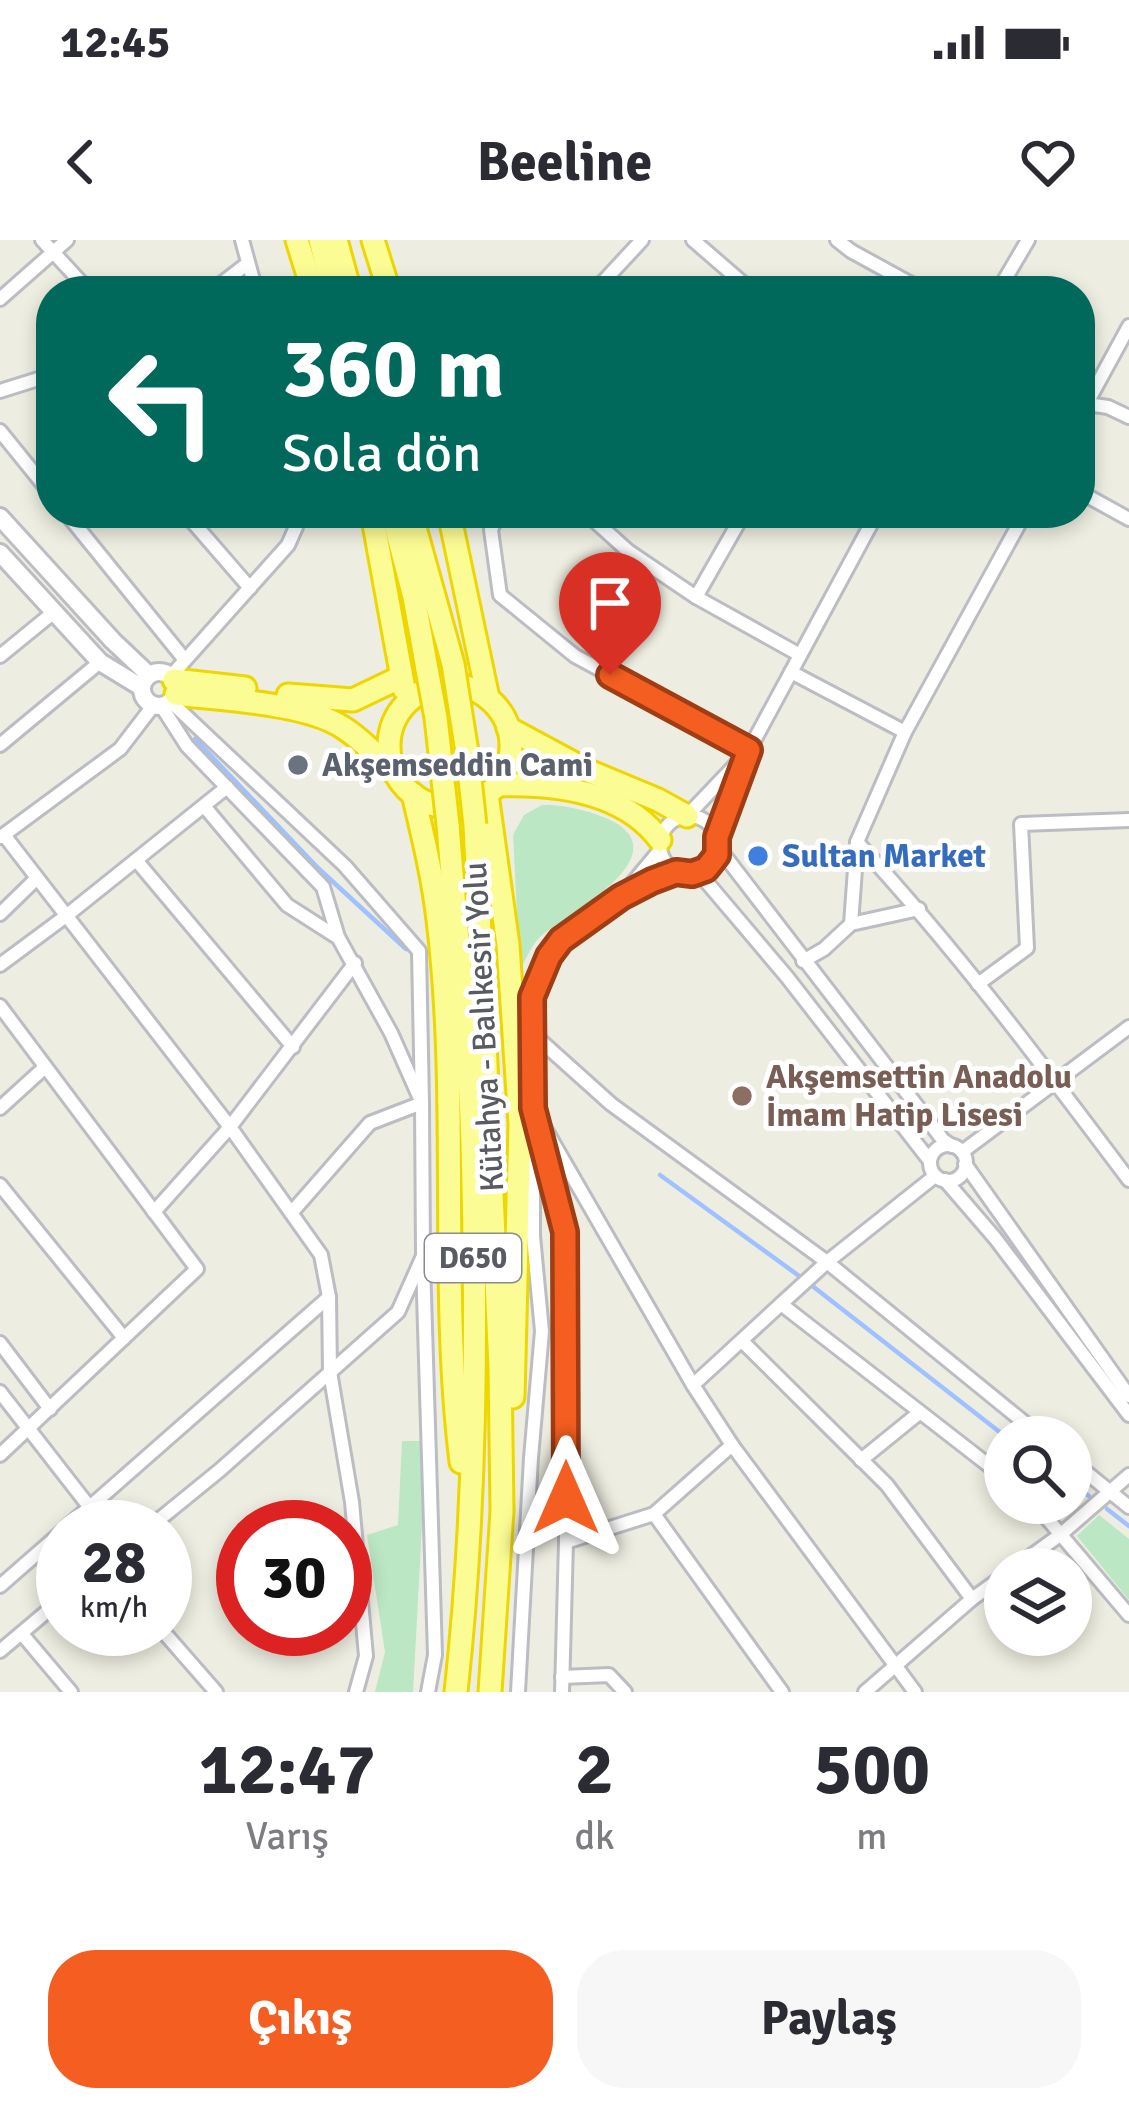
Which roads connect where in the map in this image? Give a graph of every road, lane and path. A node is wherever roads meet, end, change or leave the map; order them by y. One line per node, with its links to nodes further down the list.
1 (67, 240): 11 (street)
2 (242, 240): 12 (street)
3 (297, 240): 16 (highway)
4 (320, 240): 17 (highway)
5 (335, 240): 18 (highway)
6 (373, 240): 19 (highway)
7 (642, 240): 20 (street)
8 (693, 240): 21 (street)
9 (837, 240): 22 (street)
10 (1028, 240): 23 (street)
11 (47, 245): 13 (street); 24 (street)
12 (248, 264): 14 (street); 15 (street)
13 (75, 276)
14 (232, 276)
15 (252, 276)
16 (309, 276)
17 (329, 276)
18 (346, 276)
19 (384, 276)
20 (608, 276)
21 (735, 276)
22 (897, 276)
23 (1007, 276)
24 (0, 299)
25 (1129, 326): 27 (street)
26 (36, 380): 28 (street)
27 (1095, 388)
28 (0, 391)
29 (1095, 409): 30 (street)
30 (1129, 417)
31 (0, 430): 32 (street)
32 (36, 475)
33 (1095, 500): 35 (street)
34 (0, 517): 58 (street)
35 (1129, 519)
36 (75, 528): 59 (street)
37 (198, 528): 50 (street)
38 (296, 528): 50 (street)
39 (375, 528): 57 (highway)
40 (396, 528): 141 (highway, Kütahya - Balıkesir Yolu / D650, bridge)
41 (415, 528): 137 (highway, Kütahya - Balıkesir Yolu / D650, bridge)
42 (452, 528): 60 (highway)
43 (492, 528): 65 (street)
44 (603, 528): 51 (street)
45 (735, 528): 51 (street)
46 (869, 528): 53 (street)
47 (1017, 528): 63 (street)
48 (0, 553): 49 (street)
49 (7, 572): 52 (street)
50 (250, 588): 59 (street)
51 (696, 597): 53 (street)
52 (54, 612): 54 (street); 55 (street)
53 (800, 655): 56 (street)
54 (0, 656)
55 (100, 662): 58 (street); 64 (street)
56 (791, 672): 63 (street); 65 (street)
57 (401, 677): 59 (highway); 61 (highway)
58 (145, 681): 59 (street); 59 (street)
59 (170, 689): 66 (highway); 67 (street); 73 (street); 78 (street)
60 (488, 698): 61 (highway); 62 (highway)
61 (407, 702): 66 (highway)
62 (508, 728): 68 (highway); 71 (highway)
63 (905, 732): 75 (street)
64 (0, 745)
65 (749, 750): 71 (street); 74 (street)
66 (392, 768): 69 (highway)
67 (227, 787): 70 (street); 82 (street)
68 (492, 790): 69 (highway); 76 (highway); 137 (highway)
69 (412, 794): 141 (highway)
70 (204, 806): 77 (street); 88 (street)
71 (687, 816): 74 (street); 76 (street)
72 (1129, 820): 92 (street)
73 (2, 836): 81 (street)
74 (718, 842): 80 (street); 89 (street)
75 (857, 842): 84 (street); 87 (street)
76 (660, 845): 79 (street); 83 (street)
77 (136, 860): 86 (street); 96 (street)
78 (345, 866): 82 (street); 99 (street)
79 (676, 872): 80 (street); 83 (street)
80 (699, 873): 104 (street)
81 (37, 878): 85 (street); 86 (street)
82 (323, 887): 88 (street)
83 (621, 897): 95 (street)
84 (919, 909): 87 (street); 92 (street)
85 (0, 914)
86 (66, 916): 91 (street); 102 (street)
87 (850, 924): 89 (street)
88 (338, 938): 90 (street)
89 (803, 961): 103 (street)
90 (355, 963): 96 (street); 99 (street)
91 (0, 965)
92 (978, 984): 98 (street)
93 (0, 1006): 97 (street)
94 (1129, 1027): 98 (street)
95 (533, 1034): 101 (street); 111 (street)
96 (293, 1047): 102 (street)
97 (44, 1068): 100 (street); 108 (street)
98 (1055, 1081): 103 (street); 106 (street)
99 (422, 1103): 109 (street); 110 (street)
100 (0, 1108)
101 (533, 1108): 118 (street); 142 (street); 161 (street)
102 (230, 1127): 108 (street); 109 (street)
103 (960, 1154): 104 (street); 105 (street); 120 (street)
104 (930, 1161): 105 (street)
105 (940, 1178): 111 (street); 123 (street)
106 (1129, 1180)
107 (0, 1185): 114 (street)
108 (154, 1212): 114 (street)
109 (292, 1212): 112 (street)
110 (423, 1256): 117 (street); 158 (street)
111 (827, 1262): 113 (street); 124 (street)
112 (329, 1297): 117 (street); 134 (street)
113 (781, 1304): 115 (street); 122 (street)
114 (124, 1338): 121 (street)
115 (742, 1341): 118 (street); 128 (street)
116 (0, 1343): 121 (street)
117 (330, 1372): 135 (street); 157 (street)
118 (693, 1385): 126 (street)
119 (0, 1393): 125 (street)
120 (1129, 1396)
121 (50, 1408): 125 (street)
122 (919, 1413): 128 (street); 129 (street)
123 (1129, 1415)
124 (1016, 1416)
125 (27, 1430): 127 (street); 133 (street)
126 (732, 1445): 138 (street); 153 (street)
127 (0, 1455)
128 (861, 1460): 147 (street)
129 (984, 1462)
130 (1129, 1475): 132 (street)
131 (1092, 1477): 132 (street)
132 (1110, 1492): 136 (street); 140 (street)
133 (84, 1500)
134 (98, 1500)
135 (183, 1500)
136 (1129, 1507)
137 (502, 1511): 160 (highway, Kütahya - Balıkesir Yolu / D650)
138 (654, 1514): 142 (street); 163 (street)
139 (1052, 1524): 140 (street)
140 (1060, 1534): 143 (street); 148 (street)
141 (470, 1537): 159 (highway, Kütahya - Balıkesir Yolu / D650)
142 (566, 1542): 154 (street)
143 (1041, 1548)
144 (36, 1554): 145 (street)
145 (0, 1586)
146 (984, 1590): 147 (street)
147 (972, 1599): 153 (street)
148 (1129, 1615)
149 (36, 1622): 150 (street)
150 (22, 1634): 151 (street); 155 (street)
151 (0, 1651)
152 (185, 1656): 156 (street)
153 (896, 1667): 164 (street); 165 (street)
154 (562, 1685): 162 (street)
155 (70, 1692)
156 (216, 1692)
157 (356, 1692)
158 (428, 1692)
159 (456, 1692)
160 (490, 1692)
161 (518, 1692)
162 (625, 1692)
163 (782, 1692)
164 (865, 1692)
165 (915, 1692)

